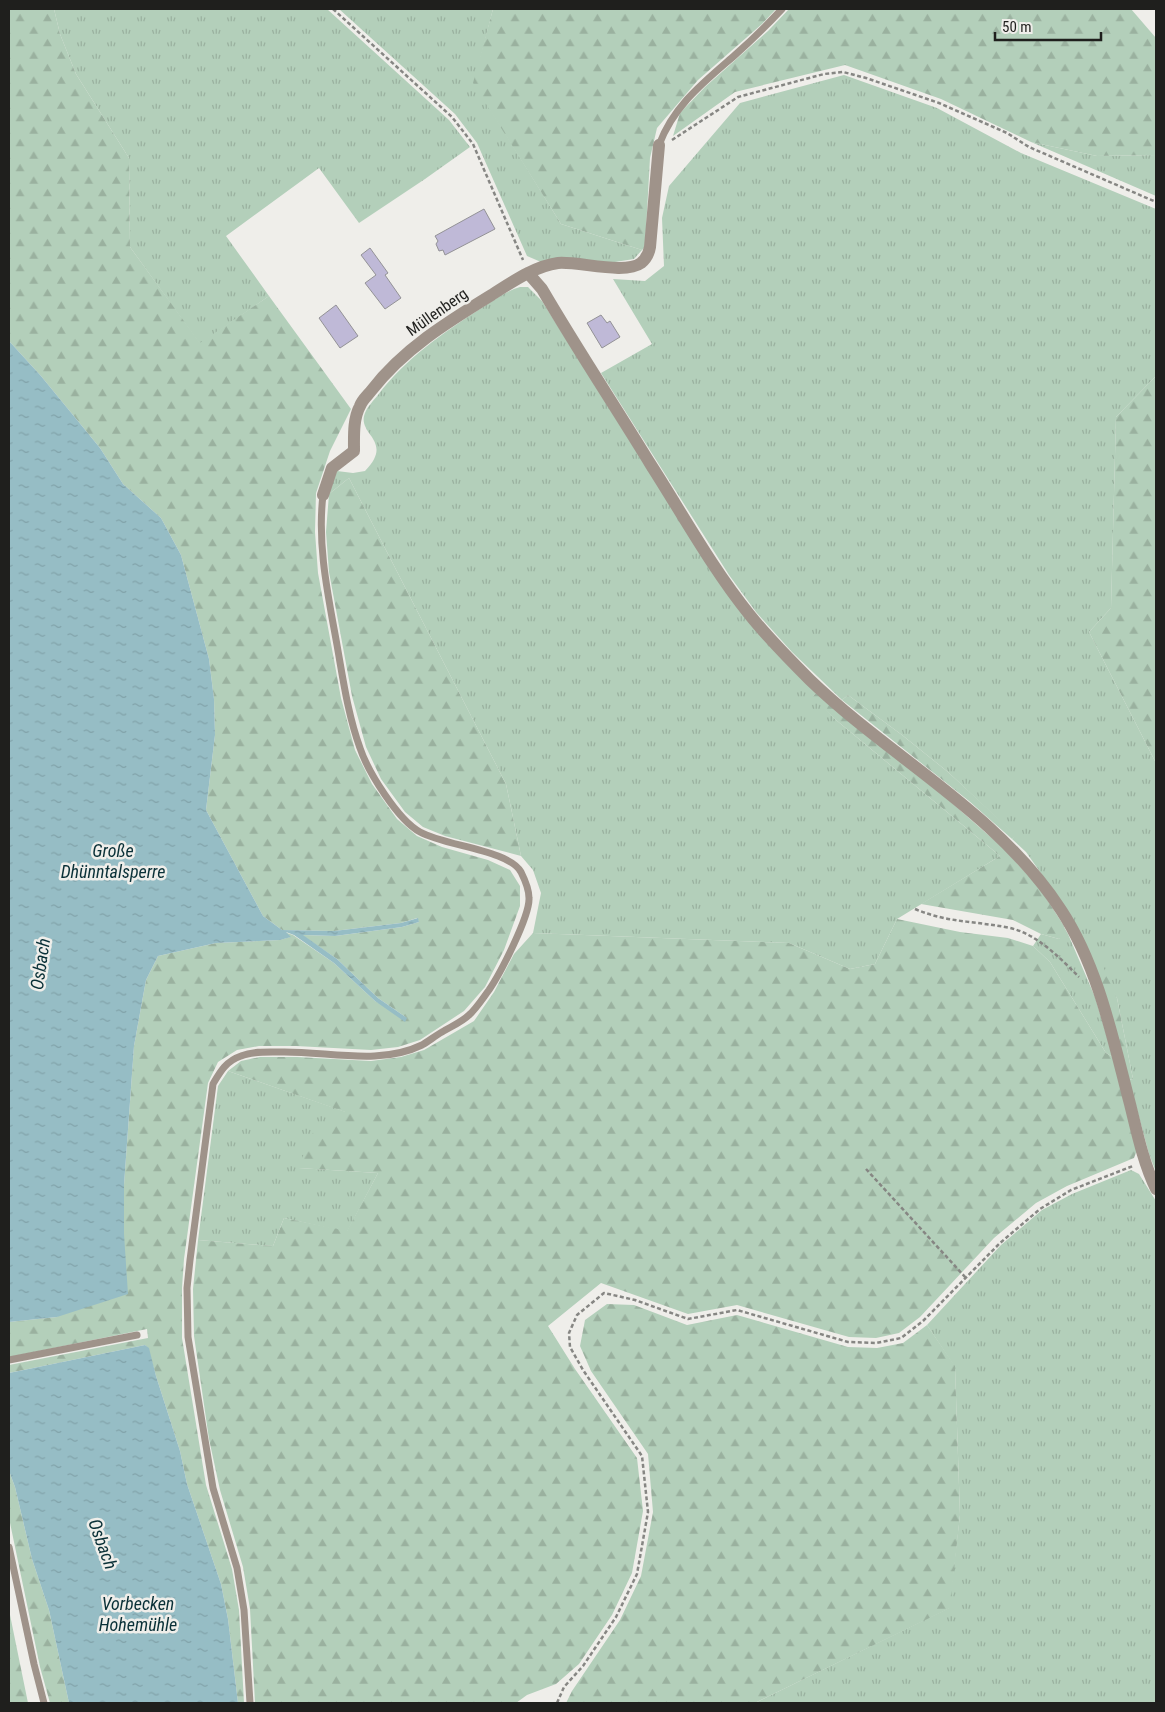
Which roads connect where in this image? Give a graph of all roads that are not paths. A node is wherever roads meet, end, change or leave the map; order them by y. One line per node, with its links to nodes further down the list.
1 (782, 9): 2 (lane)
2 (659, 145): 3 (street, Müllenberg)
3 (528, 273): 4 (street, Müllenberg); 5 (street)
4 (323, 495): 10 (lane)
5 (1156, 1189)
6 (137, 1335): 7 (lane)
7 (9, 1360)
8 (9, 1547): 9 (lane)
9 (44, 1703)
10 (250, 1703)

